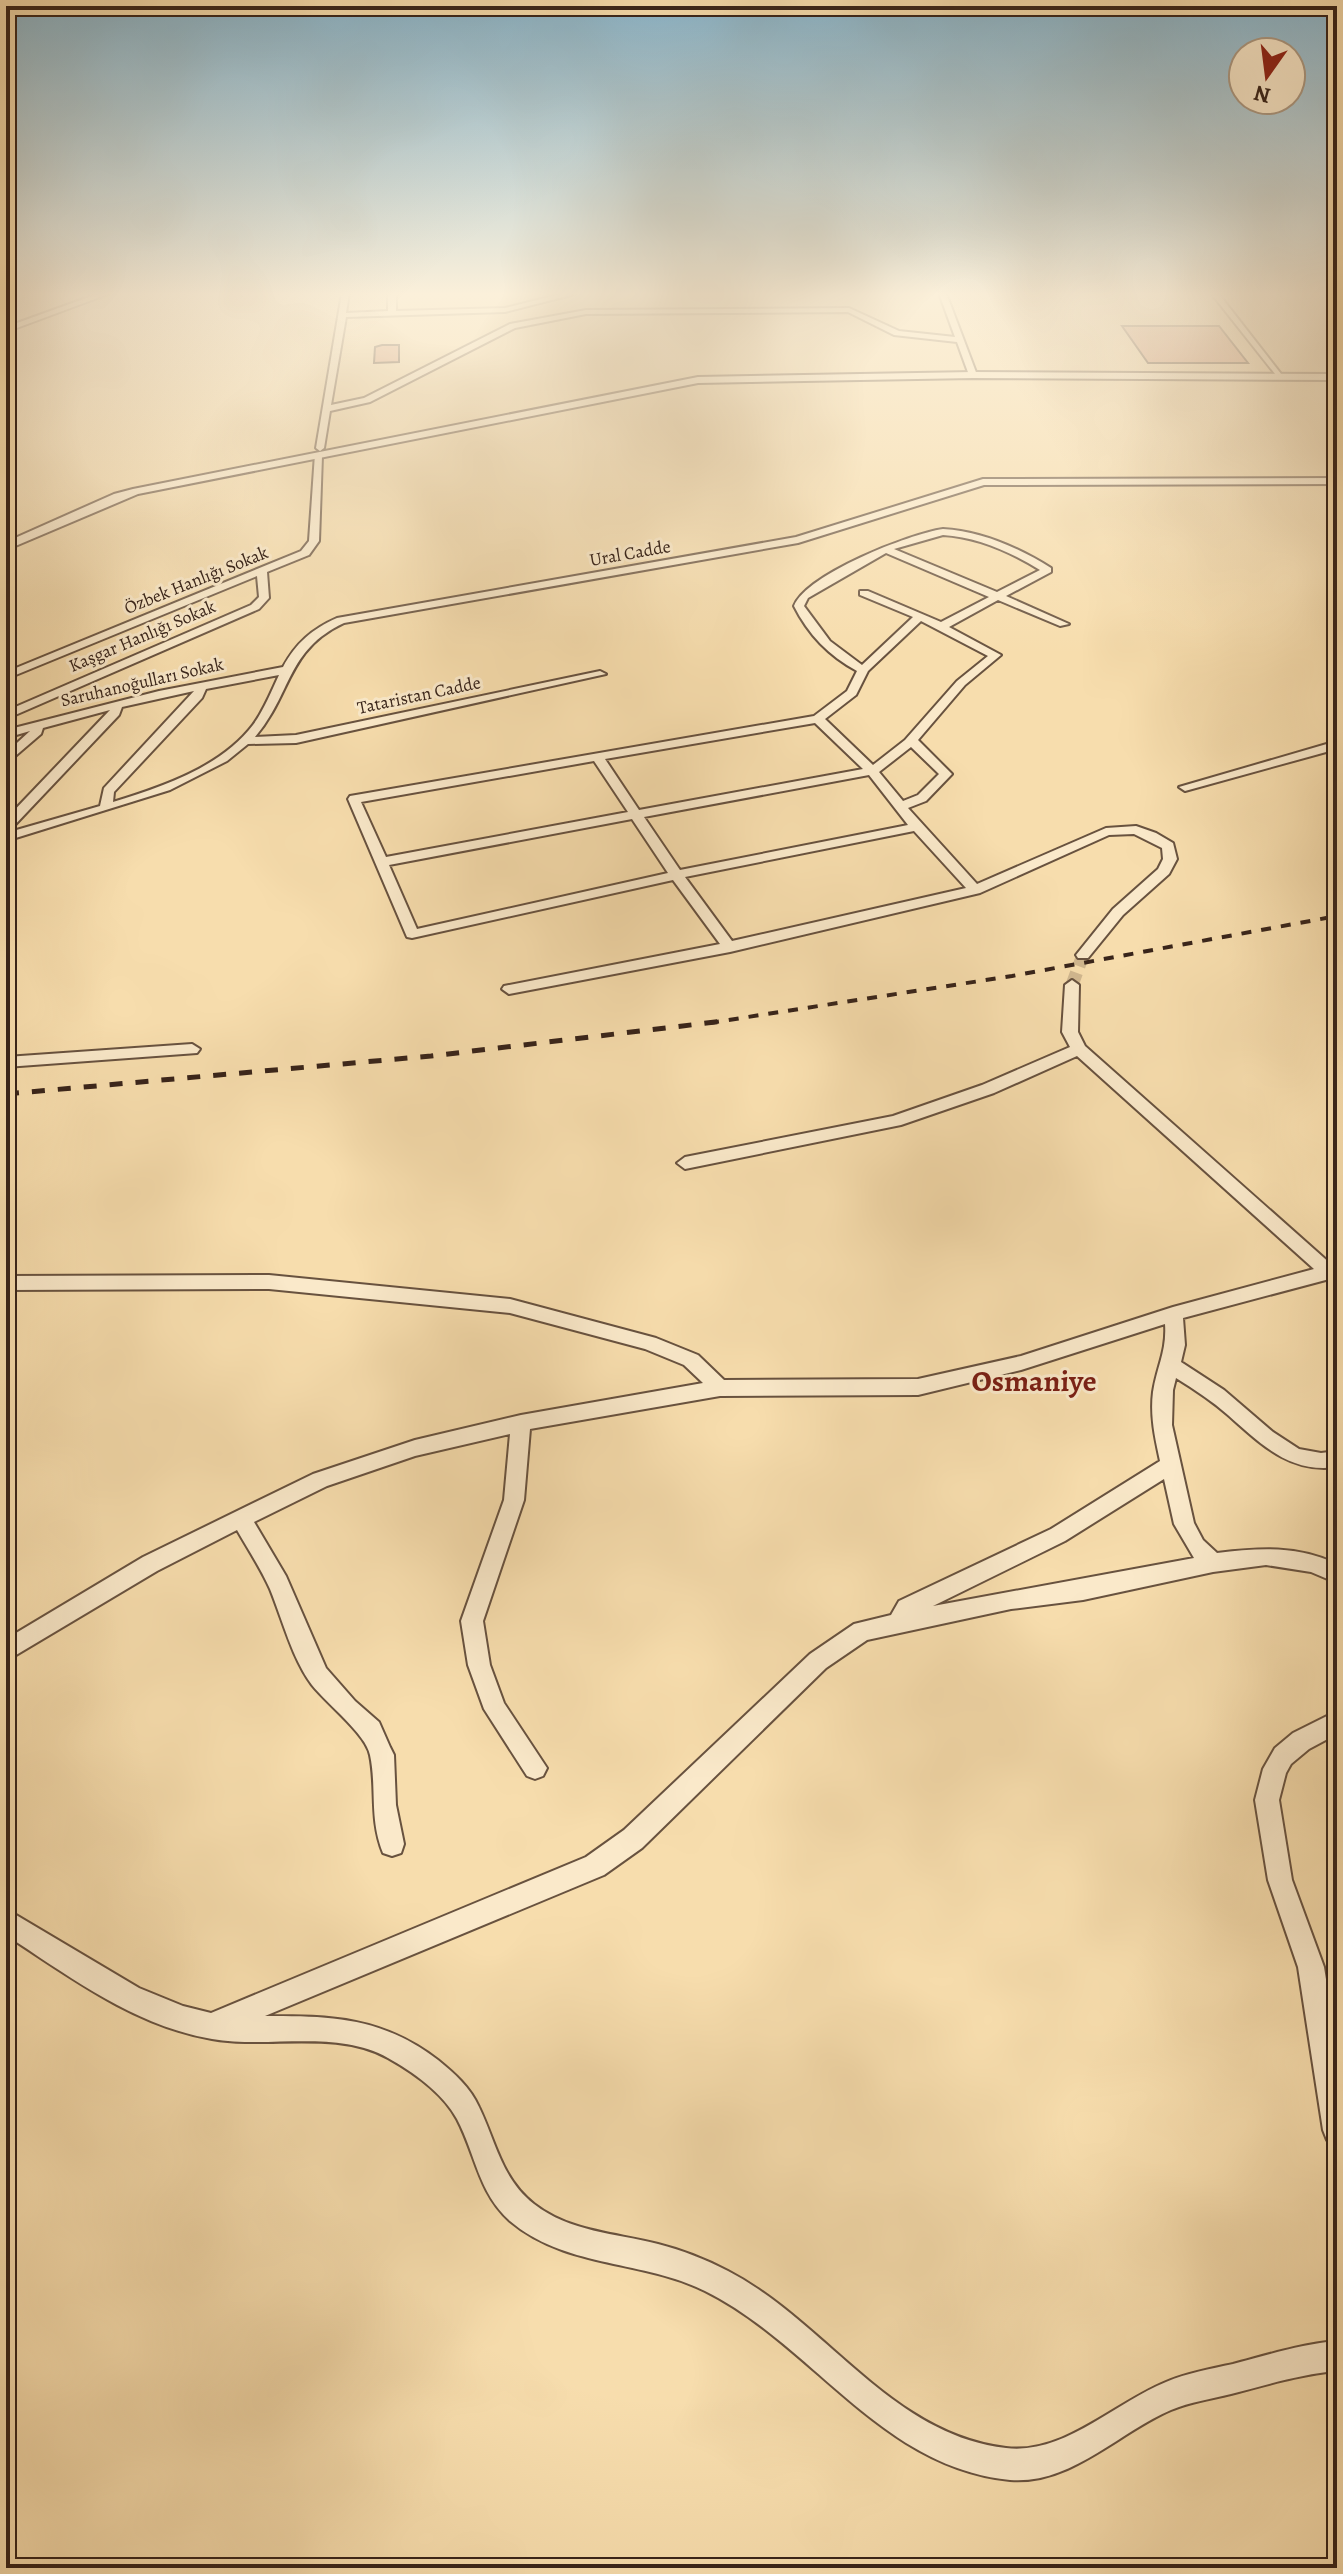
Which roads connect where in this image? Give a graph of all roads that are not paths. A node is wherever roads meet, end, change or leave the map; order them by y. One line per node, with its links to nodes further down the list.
1 (325, 413): 3 (street)
2 (524, 413): 3 (street)
3 (319, 452): 5 (street); 6 (street); 8 (street, Özbek Hanlığı Sokak)
4 (1337, 481): 14 (street, Ural Cadde)
5 (6, 536)
6 (6, 546)
7 (887, 550): 10 (street); 10 (street); 15 (street)
8 (262, 571): 17 (street, Özbek Hanlığı Sokak); 20 (street, Kaşgar Hanlığı Sokak)
9 (864, 593): 11 (street)
10 (997, 596): 12 (street); 13 (street)
11 (920, 616): 13 (street); 15 (street)
12 (1064, 624)
13 (940, 627): 24 (street)
14 (287, 670): 18 (street, Saruhanoğulları Sokak); 25 (street, Ural Cadde)
15 (863, 670): 21 (street)
16 (600, 674): 25 (street, Tataristan Cadde)
17 (6, 676)
18 (201, 685): 19 (street, Saruhanoğulları Sokak); 31 (street)
19 (117, 705): 22 (street, Saruhanoğulları Sokak); 35 (street)
20 (6, 715)
21 (818, 719): 27 (street); 29 (street)
22 (38, 725): 23 (street, Saruhanoğulları Sokak); 28 (street)
23 (6, 734)
24 (911, 740): 29 (street); 32 (street)
25 (245, 741): 31 (street, Ural Cadde)
26 (1337, 745): 30 (street)
27 (597, 757): 33 (street); 36 (street)
28 (6, 760)
29 (872, 771): 32 (street); 33 (street)
30 (1185, 787)
31 (106, 806): 35 (street, Ural Cadde)
32 (900, 807): 34 (street)
33 (634, 813): 36 (street); 37 (street)
34 (917, 827): 37 (street); 38 (street)
35 (7, 833)
36 (381, 862): 37 (street)
37 (676, 875): 39 (street)
38 (975, 890): 39 (street); 40 (street)
39 (730, 948): 42 (street)
40 (1083, 955)
41 (1072, 985): 44 (street)
42 (509, 989)
43 (192, 1049): 45 (street)
44 (1079, 1049): 46 (street); 47 (street)
45 (6, 1062)
46 (685, 1163)
47 (1333, 1271): 49 (street)
48 (6, 1283): 51 (street)
49 (1173, 1314): 50 (street); 51 (street)
50 (1170, 1365): 53 (street); 54 (street)
51 (720, 1388): 52 (street)
52 (521, 1423): 55 (street); 61 (street)
53 (1337, 1459)
54 (1169, 1466): 56 (street); 58 (street)
55 (241, 1518): 59 (street); 62 (street)
56 (1213, 1563): 57 (street); 58 (street)
57 (1337, 1574)
58 (899, 1622): 64 (street)
59 (6, 1651)
60 (1337, 1722): 65 (street)
61 (535, 1768)
62 (392, 1844)
63 (6, 1921): 64 (street)
64 (211, 2026): 66 (street)
65 (1337, 2130)
66 (1337, 2356)

